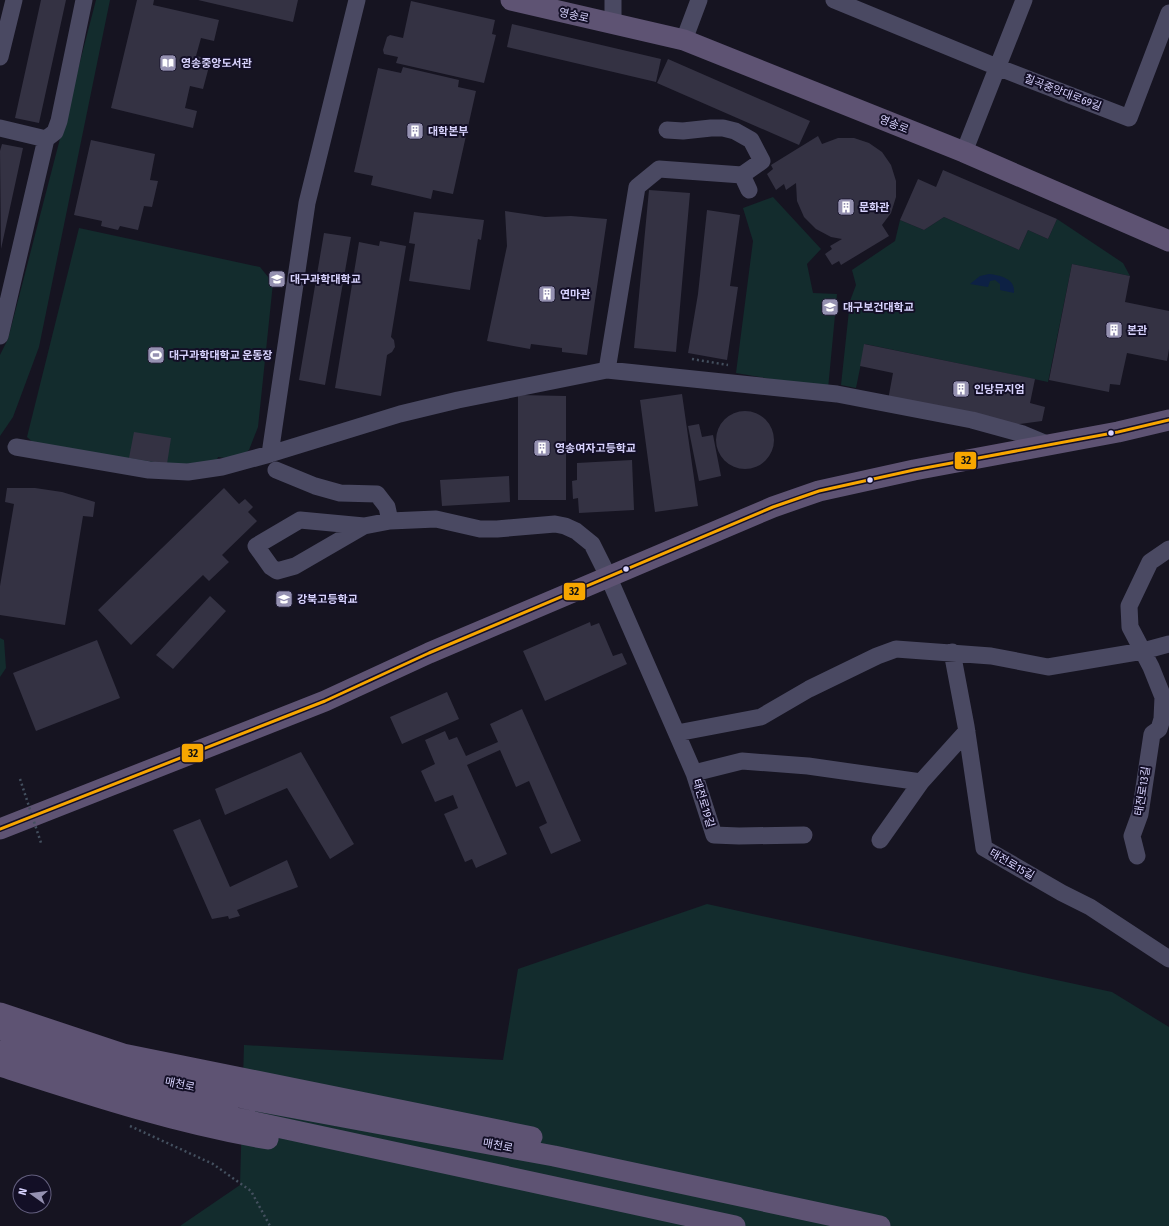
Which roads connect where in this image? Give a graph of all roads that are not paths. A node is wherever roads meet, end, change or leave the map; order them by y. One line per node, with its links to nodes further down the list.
1 (14, 0): 10 (street)
2 (84, 0): 17 (street)
3 (357, 0): 25 (street)
4 (511, 0): 11 (main road, 영송로)
5 (613, 0): 11 (street)
6 (699, 0): 12 (street)
7 (834, 0): 14 (street, 칠곡중앙대로69길)
8 (1024, 0): 14 (street)
9 (1169, 13): 14 (street, 칠곡중앙대로69길)
10 (4, 18): 13 (street)
11 (613, 24): 12 (main road, 영송로)
12 (684, 40): 18 (main road, 영송로)
13 (0, 57)
14 (997, 67): 18 (street)
15 (0, 128): 17 (street)
16 (667, 130): 21 (street)
17 (46, 139): 20 (street)
18 (964, 152): 19 (main road, 영송로)
19 (1169, 241)
20 (0, 336)
21 (607, 370): 23 (street); 25 (street)
22 (1169, 420): 23 (main road)
23 (1047, 444): 30 (main road)
24 (16, 447): 25 (street)
25 (270, 454)
26 (276, 470): 27 (street)
27 (390, 521): 28 (street, 태전로19길); 30 (street, 태전로19길)
28 (364, 526): 28 (street)
29 (1169, 549): 32 (street, 태전로13길)
30 (608, 576): 36 (street, 태전로19길); 39 (main road)
31 (1169, 644): 32 (street)
32 (1143, 651): 33 (street); 34 (street, 태전로13길)
33 (952, 652): 35 (street, 태전로15길); 36 (street)
34 (1164, 728): 42 (street, 태전로13길)
35 (967, 731): 38 (street); 43 (street, 태전로15길)
36 (677, 733): 37 (street, 태전로19길)
37 (694, 774): 38 (street); 40 (street, 태전로19길)
38 (921, 782): 41 (street)
39 (0, 828)
40 (804, 836)
41 (880, 840)
42 (1137, 856)
43 (1169, 959)
44 (0, 1013): 49 (main road)
45 (0, 1029): 48 (main road)
46 (0, 1051): 48 (main road, 매천로)
47 (0, 1066): 50 (main road)
48 (115, 1079): 49 (main road, 매천로); 50 (main road, 매천로)
49 (723, 1192): 52 (main road, 매천로)
50 (689, 1216): 51 (main road, 매천로)
51 (735, 1226)
52 (880, 1226)

